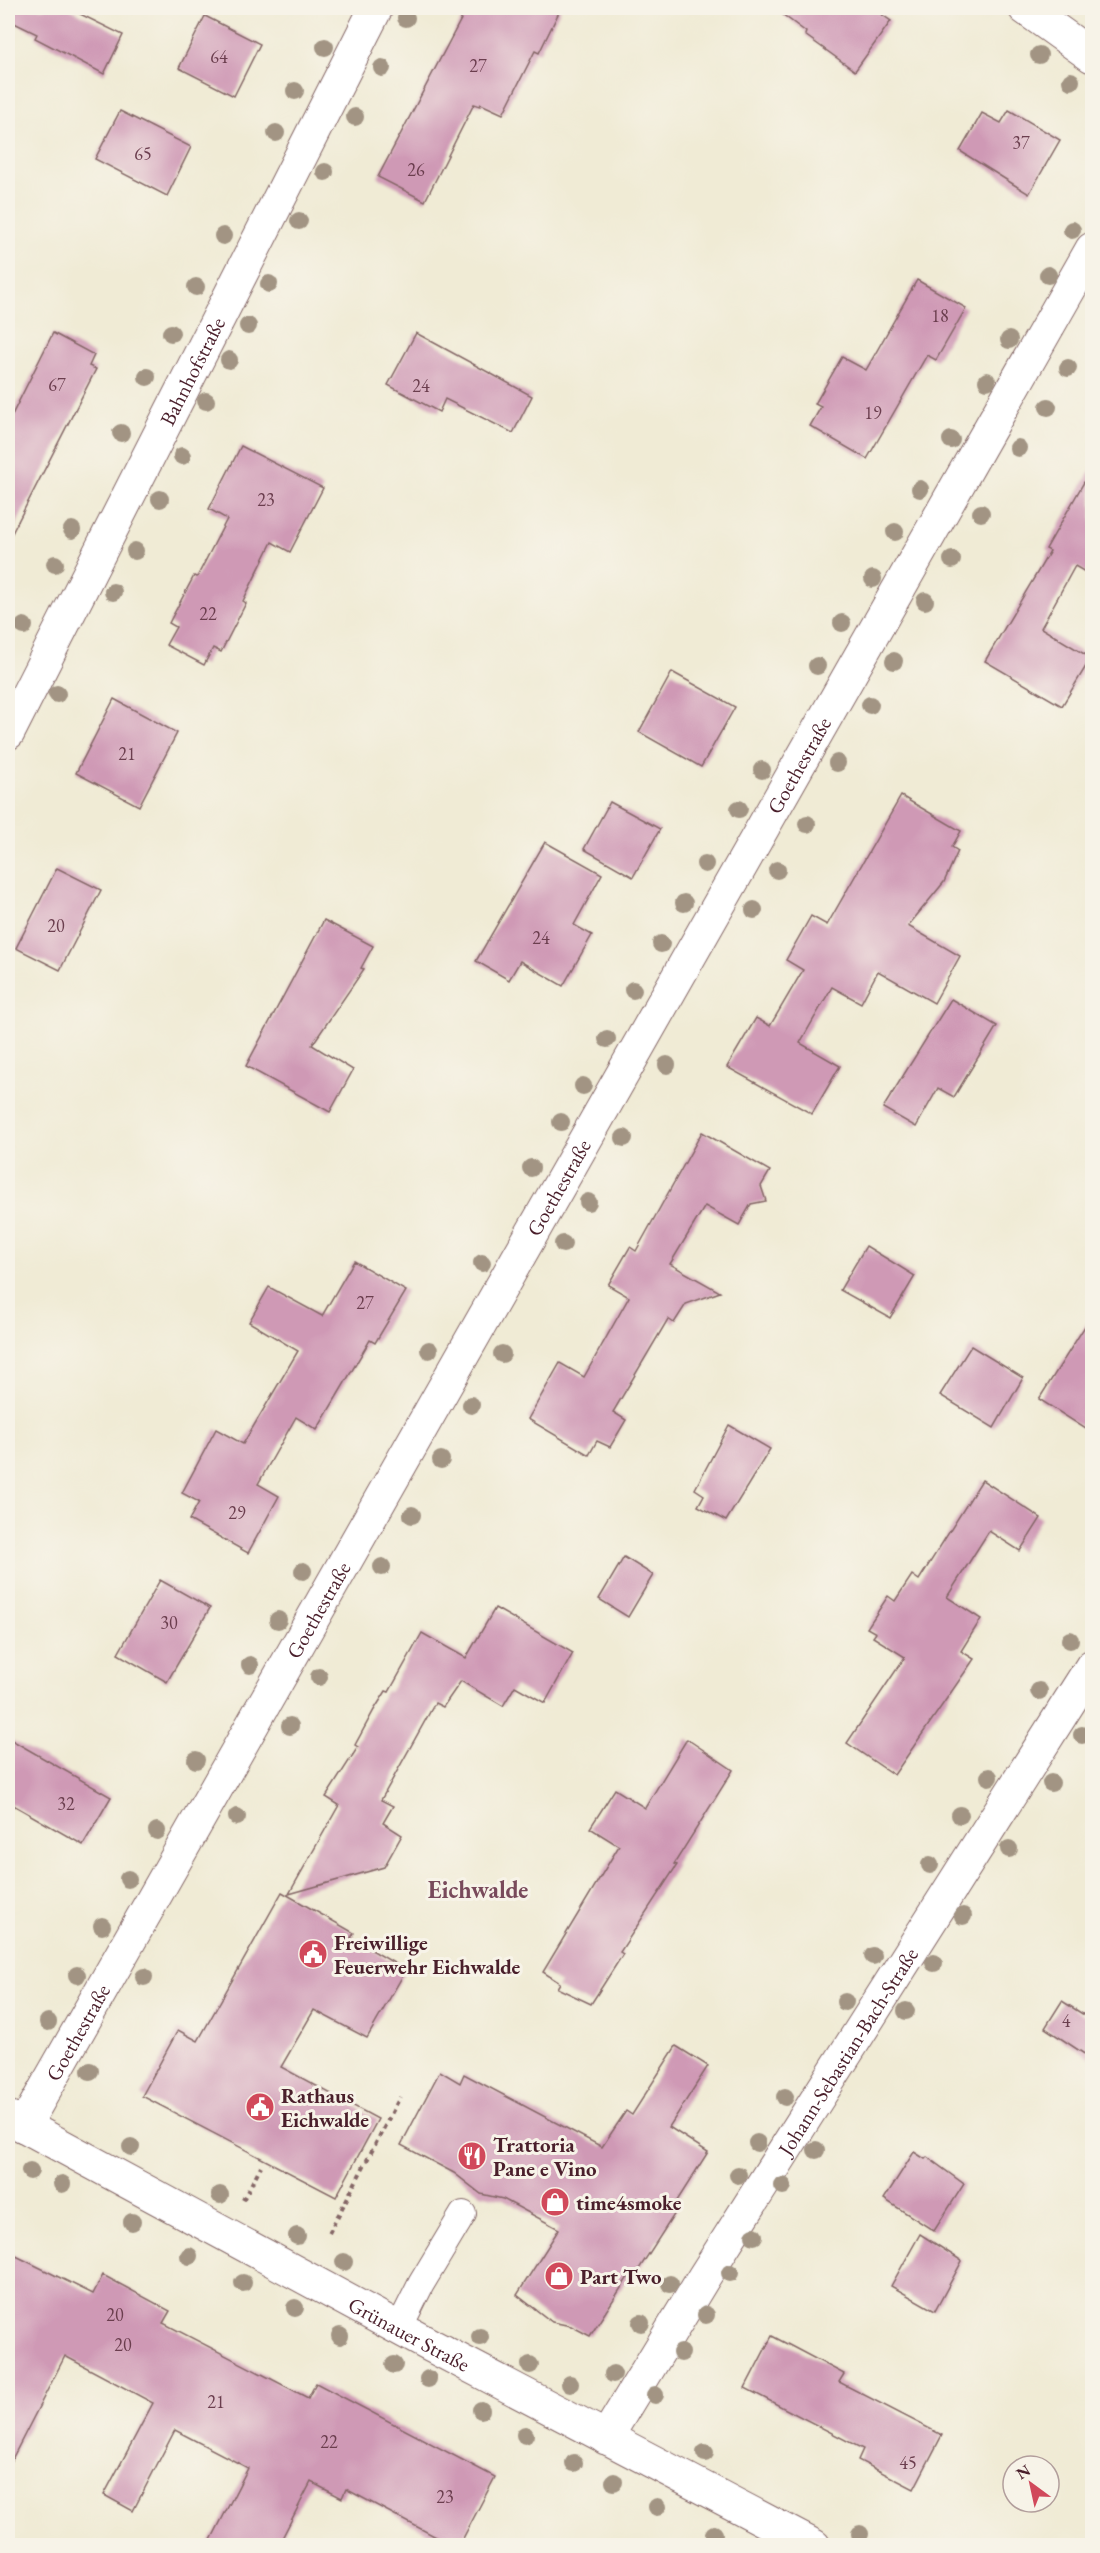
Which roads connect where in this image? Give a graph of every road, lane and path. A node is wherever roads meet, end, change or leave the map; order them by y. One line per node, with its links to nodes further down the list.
1 (376, 8): 5 (street, Bahnhofstraße)
2 (1025, 8): 3 (street)
3 (1092, 56)
4 (1092, 249): 8 (street, Goethestraße)
5 (8, 731)
6 (1092, 1666): 14 (street, Johann-Sebastian-Bach-Straße)
7 (400, 2097): 12 (path)
8 (16, 2122): 13 (street, Grünauer Straße)
9 (261, 2166): 10 (path)
10 (256, 2176)
11 (463, 2214): 13 (lane)
12 (328, 2233)
13 (399, 2328): 14 (street, Grünauer Straße)
14 (606, 2438): 15 (street, Grünauer Straße)
15 (814, 2546)

